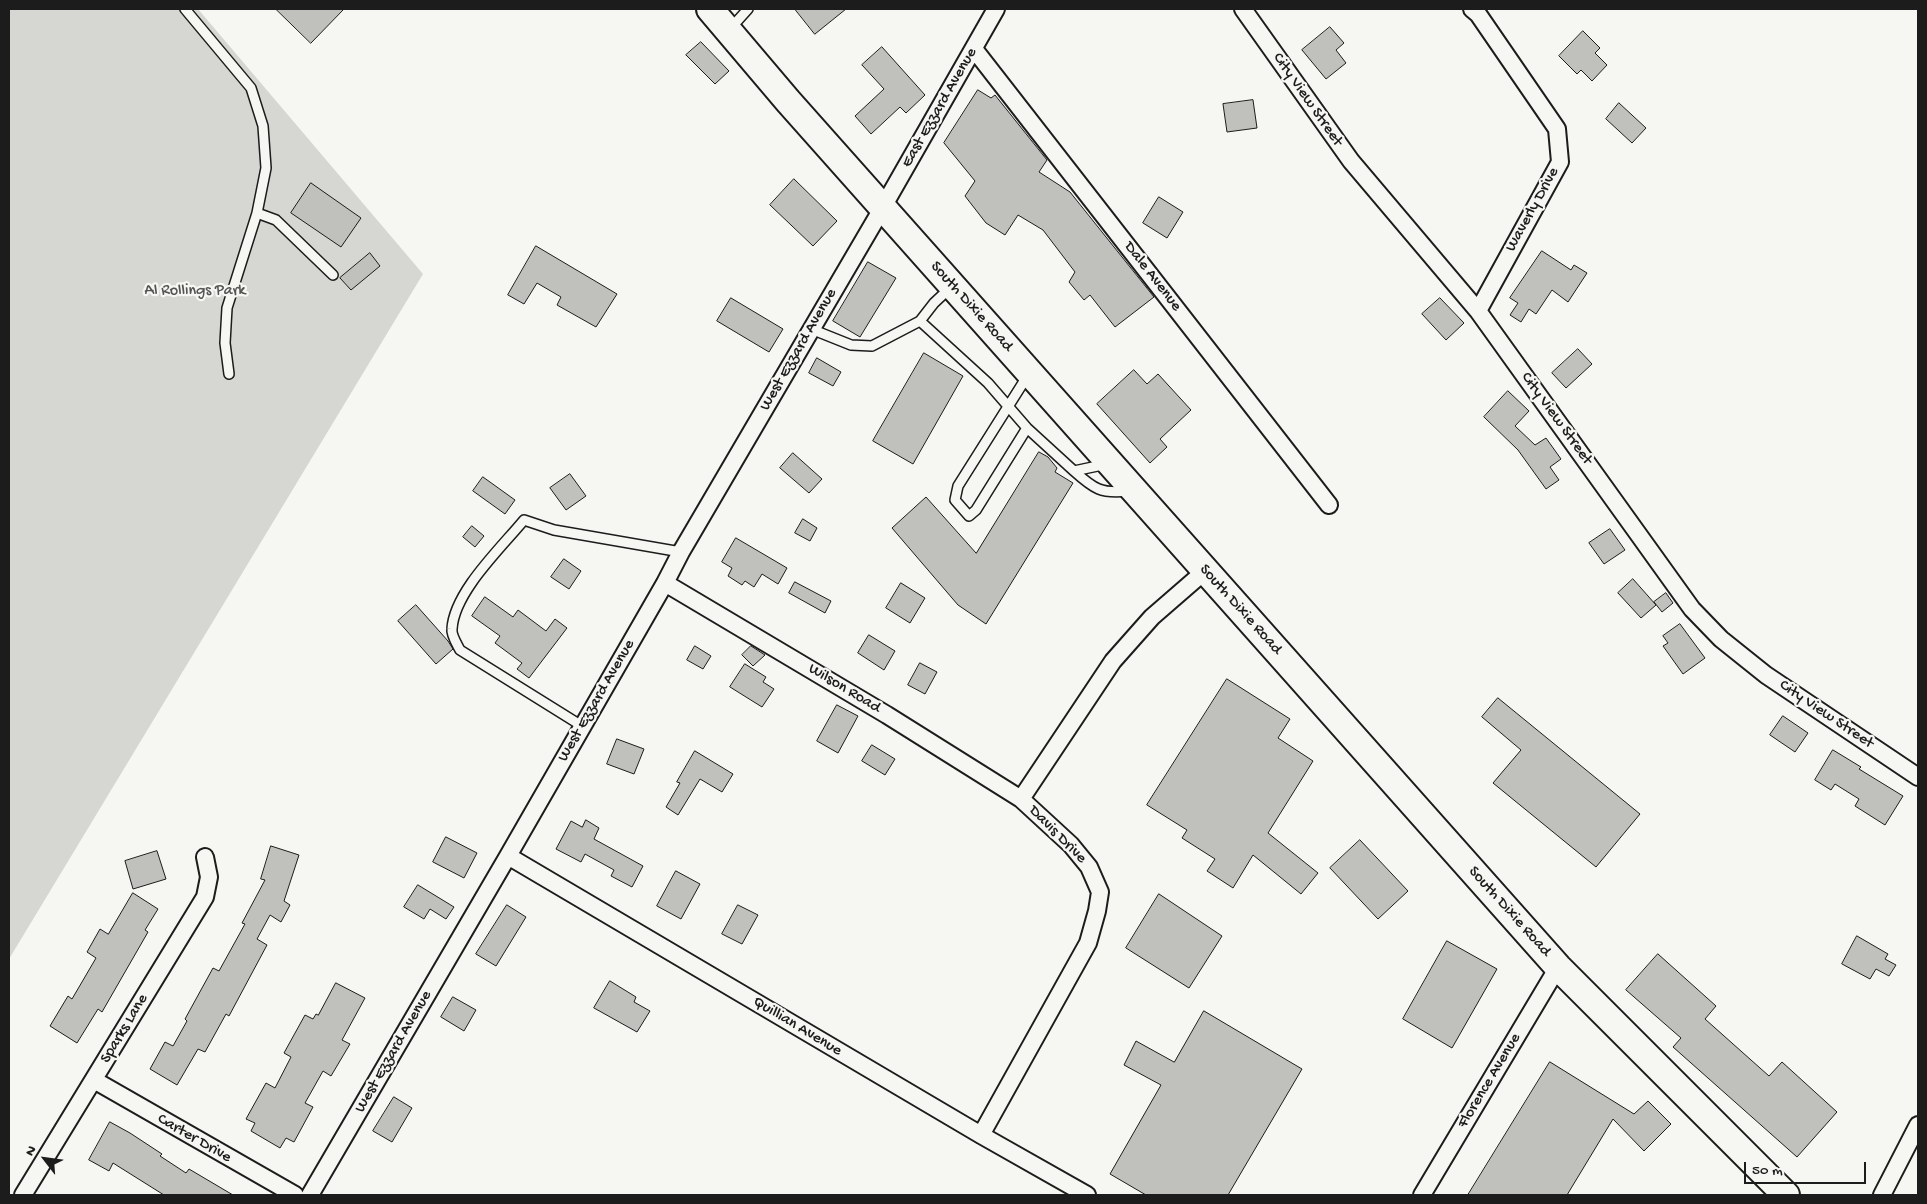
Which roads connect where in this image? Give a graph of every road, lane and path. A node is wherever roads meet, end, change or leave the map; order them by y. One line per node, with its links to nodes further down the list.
1 (185, 9): 10 (lane)
2 (710, 9): 7 (main road, South Dixie Road)
3 (748, 9): 7 (lane)
4 (996, 9): 8 (street, East Ezzard Avenue)
5 (1243, 9): 13 (street, City View Street)
6 (1472, 9): 13 (street, Waverly Drive)
7 (729, 31): 9 (main road, South Dixie Road)
8 (974, 49): 9 (street, East Ezzard Avenue); 23 (street, Dale Avenue)
9 (883, 207): 12 (main road, South Dixie Road); 15 (street, West Ezzard Avenue)
10 (256, 213): 11 (lane); 17 (lane)
11 (333, 275)
12 (953, 286): 14 (lane); 16 (main road, South Dixie Road)
13 (1478, 311): 28 (street, City View Street)
14 (920, 321): 15 (lane); 18 (lane)
15 (811, 329): 24 (street, West Ezzard Avenue)
16 (1030, 373): 18 (lane); 20 (main road, South Dixie Road)
17 (229, 374)
18 (1008, 406): 19 (lane); 19 (lane)
19 (1027, 428): 21 (lane)
20 (1110, 463): 21 (lane); 22 (main road, South Dixie Road)
21 (1074, 471): 22 (lane)
22 (1134, 491): 25 (main road, South Dixie Road)
23 (1330, 505)
24 (681, 552): 26 (street, West Ezzard Avenue); 27 (lane)
25 (1205, 571): 29 (street, Davis Drive); 32 (main road, South Dixie Road)
26 (665, 583): 27 (street, West Ezzard Avenue); 29 (street, Wilson Road)
27 (582, 726): 30 (street, West Ezzard Avenue)
28 (1918, 777)
29 (1021, 799): 35 (street, Davis Drive)
30 (508, 856): 35 (street, Quillian Avenue); 38 (street, West Ezzard Avenue)
31 (205, 857): 33 (street, Sparks Lane)
32 (1558, 967): 40 (street, Florence Avenue); 41 (main road, South Dixie Road)
33 (94, 1080): 36 (street, Sparks Lane); 37 (street, Carter Drive)
34 (1918, 1125): 42 (street)
35 (981, 1135): 39 (street, Quillian Avenue)
36 (23, 1195)
37 (296, 1195)
38 (310, 1195)
39 (1087, 1195)
40 (1422, 1195)
41 (1786, 1195)
42 (1882, 1195)

